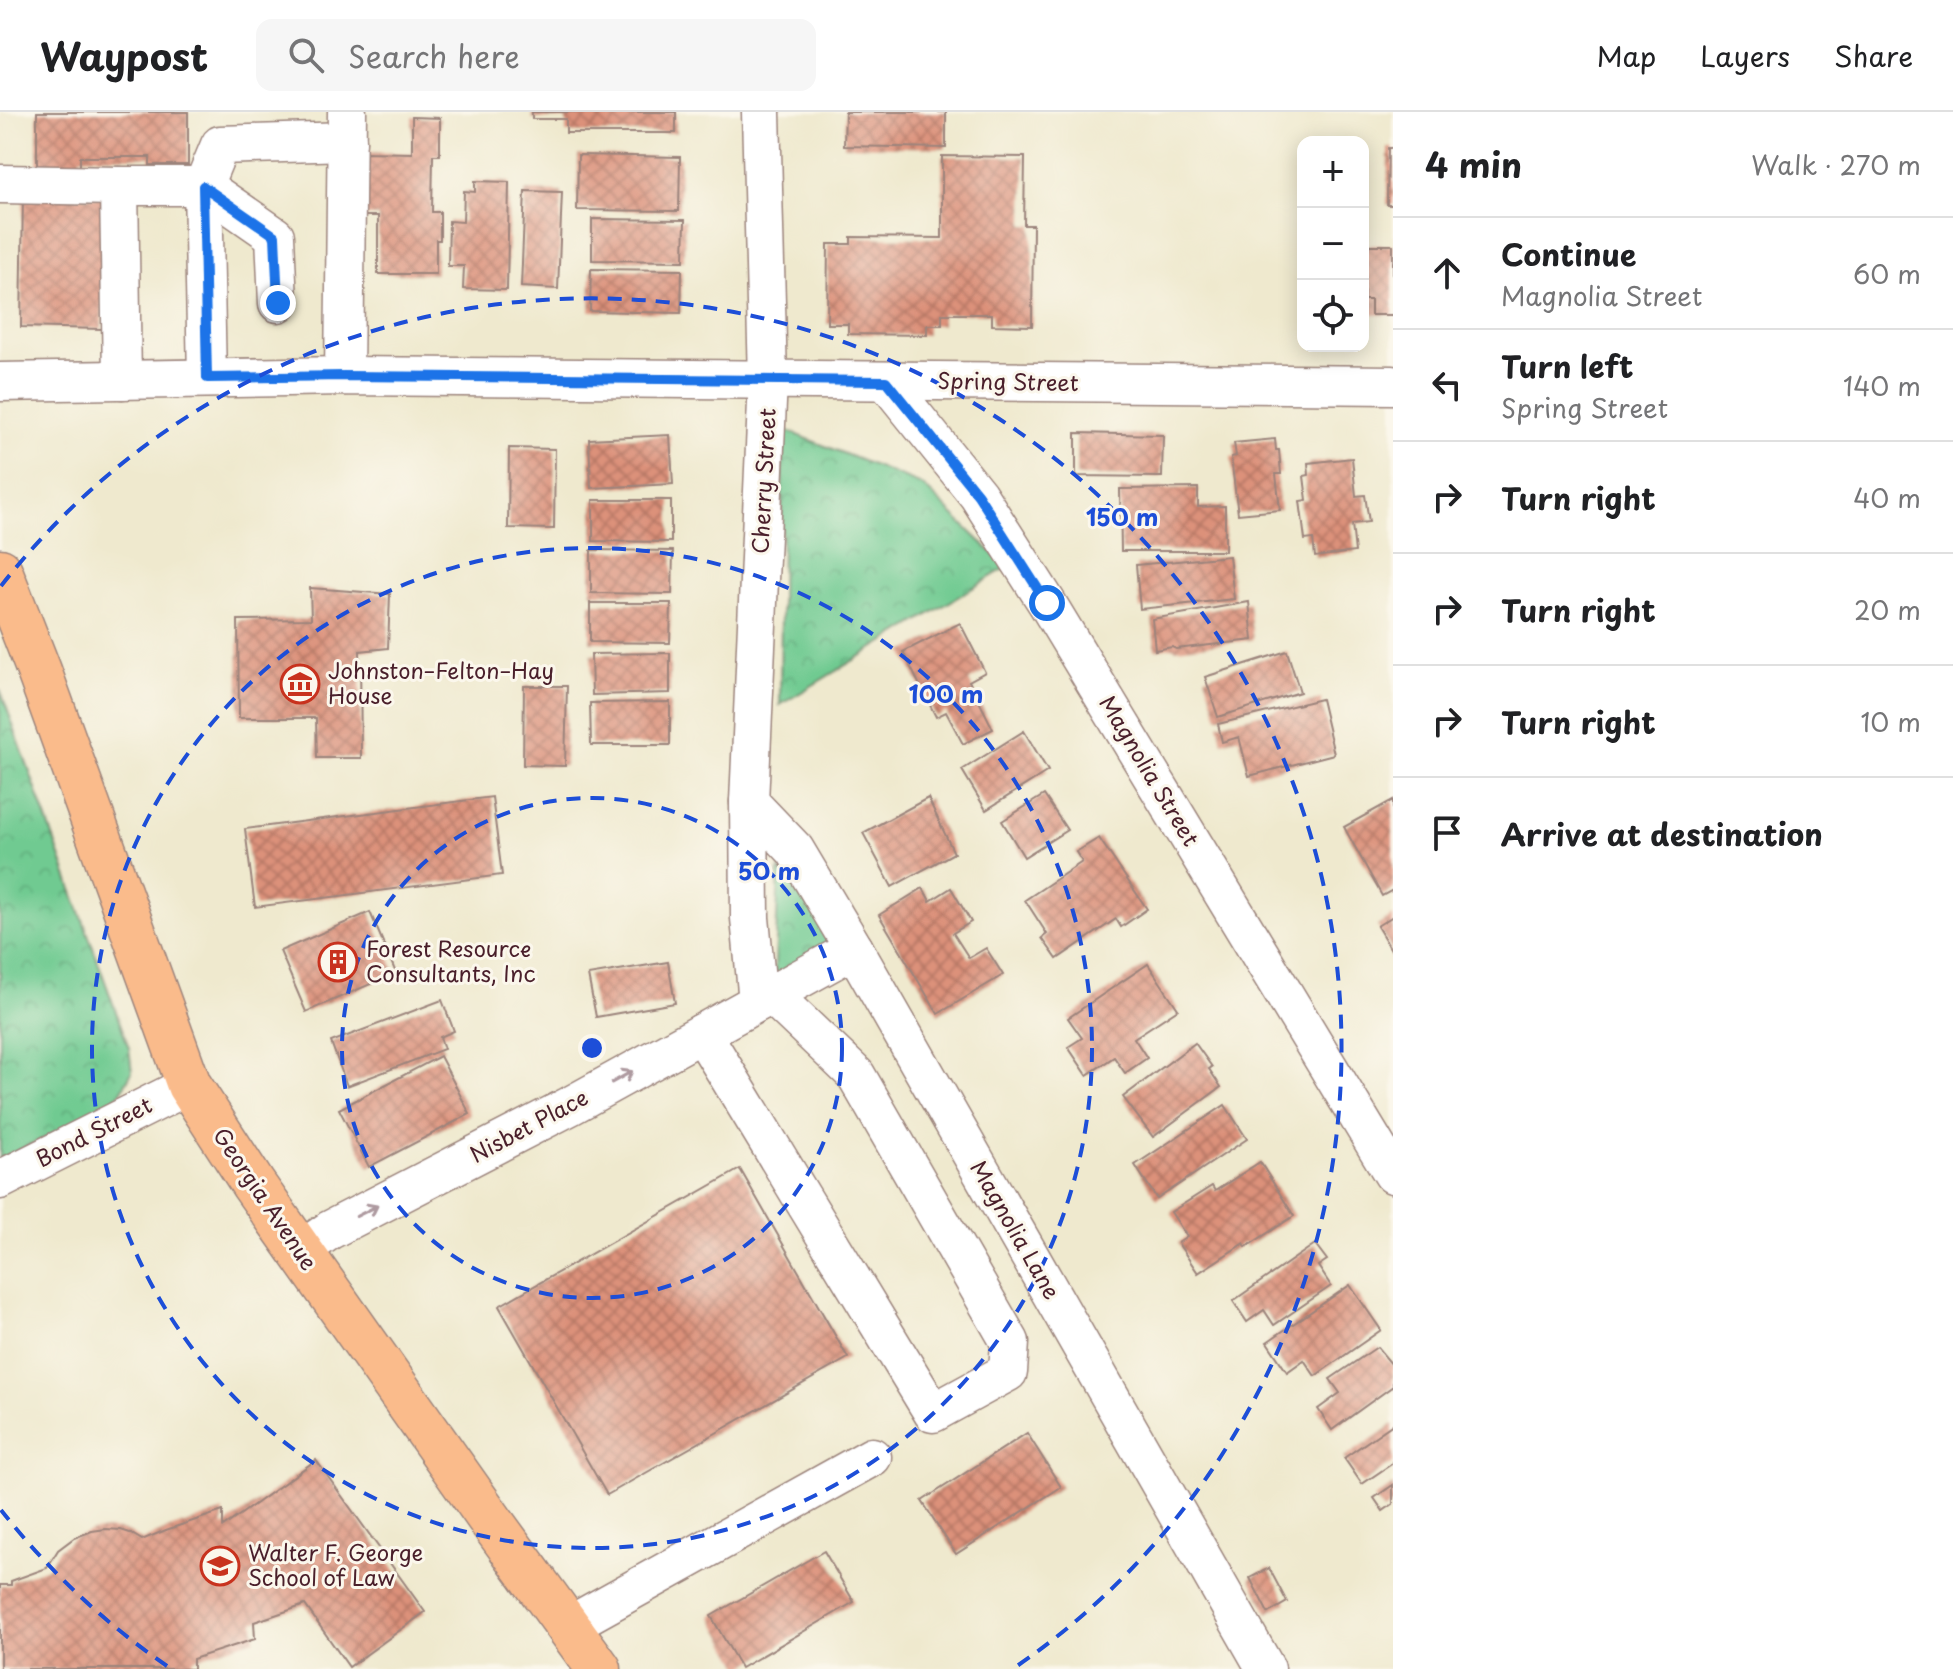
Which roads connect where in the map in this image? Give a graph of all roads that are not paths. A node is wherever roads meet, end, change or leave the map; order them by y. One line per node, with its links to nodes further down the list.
1 (761, 112): 10 (street, Cherry Street)
2 (347, 126): 5 (street); 7 (street)
3 (0, 184): 4 (street)
4 (119, 186): 5 (street); 9 (street)
5 (203, 186): 6 (street); 8 (street)
6 (278, 303)
7 (344, 376): 8 (street, Spring Street); 10 (street, Spring Street)
8 (207, 378): 9 (street, Spring Street)
9 (122, 380): 12 (street, Spring Street)
10 (768, 380): 11 (street, Spring Street); 17 (street, Cherry Street)
11 (886, 381): 13 (street, Spring Street); 22 (street, Magnolia Street)
12 (0, 382)
13 (1393, 385)
14 (0, 571): 16 (main road, Georgia Avenue)
15 (0, 624): 16 (main road, Georgia Avenue)
16 (39, 671): 21 (main road, Georgia Avenue)
17 (749, 802): 18 (street, Magnolia Lane); 19 (street)
18 (854, 949): 19 (street, Nisbet Place); 28 (street, Magnolia Lane)
19 (765, 998): 20 (street, Nisbet Place); 20 (street)
20 (702, 1033): 24 (street, Nisbet Place, one-way to 20)
21 (189, 1085): 23 (street, Bond Street); 24 (main road, Georgia Avenue)
22 (1393, 1174)
23 (0, 1180)
24 (300, 1251): 26 (main road, Georgia Avenue)
25 (872, 1457): 26 (street)
26 (568, 1626): 27 (main road, Georgia Avenue)
27 (592, 1666)
28 (1266, 1669)

